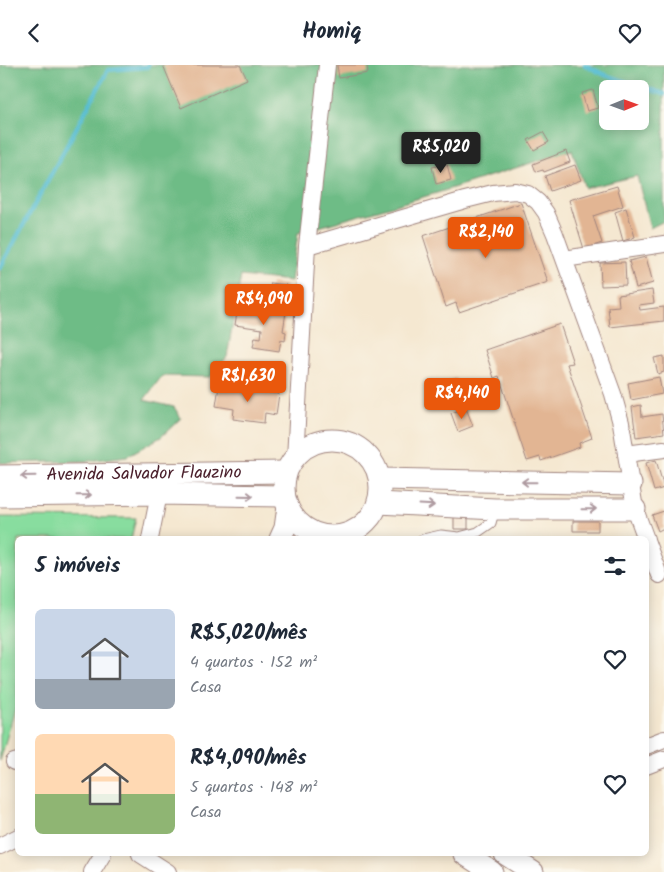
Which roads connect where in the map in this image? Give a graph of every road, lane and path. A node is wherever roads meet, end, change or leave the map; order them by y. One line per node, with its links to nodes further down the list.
1 (327, 65): 3 (street)
2 (664, 244): 4 (street)
3 (308, 245): 4 (street); 7 (street)
4 (564, 259): 6 (street)
5 (664, 449): 6 (street)
6 (626, 454): 10 (street)
7 (290, 465): 8 (street, Avenida Salvador Flauzino, one-way to 8); 9 (street); 13 (street)
8 (0, 476)
9 (380, 479): 10 (street, one-way to 9); 14 (street)
10 (630, 484): 16 (street)
11 (159, 494): 12 (street, Avenida Salvador Flauzino, one-way to 11); 13 (street, Avenida Salvador Flauzino, one-way to 13); 17 (street)
12 (0, 496)
13 (286, 502): 18 (street); 19 (street)
14 (378, 503): 15 (street, one-way to 15); 20 (street)
15 (495, 509): 16 (street, one-way to 16); 23 (lane)
16 (636, 509): 24 (street)
17 (151, 536)
18 (281, 536)
19 (328, 536)
20 (352, 536)
21 (436, 536): 22 (lane)
22 (450, 536)
23 (463, 536)
24 (645, 536)
25 (649, 550): 26 (street)
26 (656, 576)
27 (664, 739): 28 (street)
28 (649, 745)
29 (664, 759): 30 (street)
30 (649, 765)
31 (15, 838): 32 (street)
32 (0, 845)
33 (102, 856): 37 (street)
34 (143, 856): 38 (street)
35 (469, 856): 39 (street)
36 (509, 856): 40 (street)
37 (92, 872)
38 (168, 872)
39 (492, 872)
40 (533, 872)

